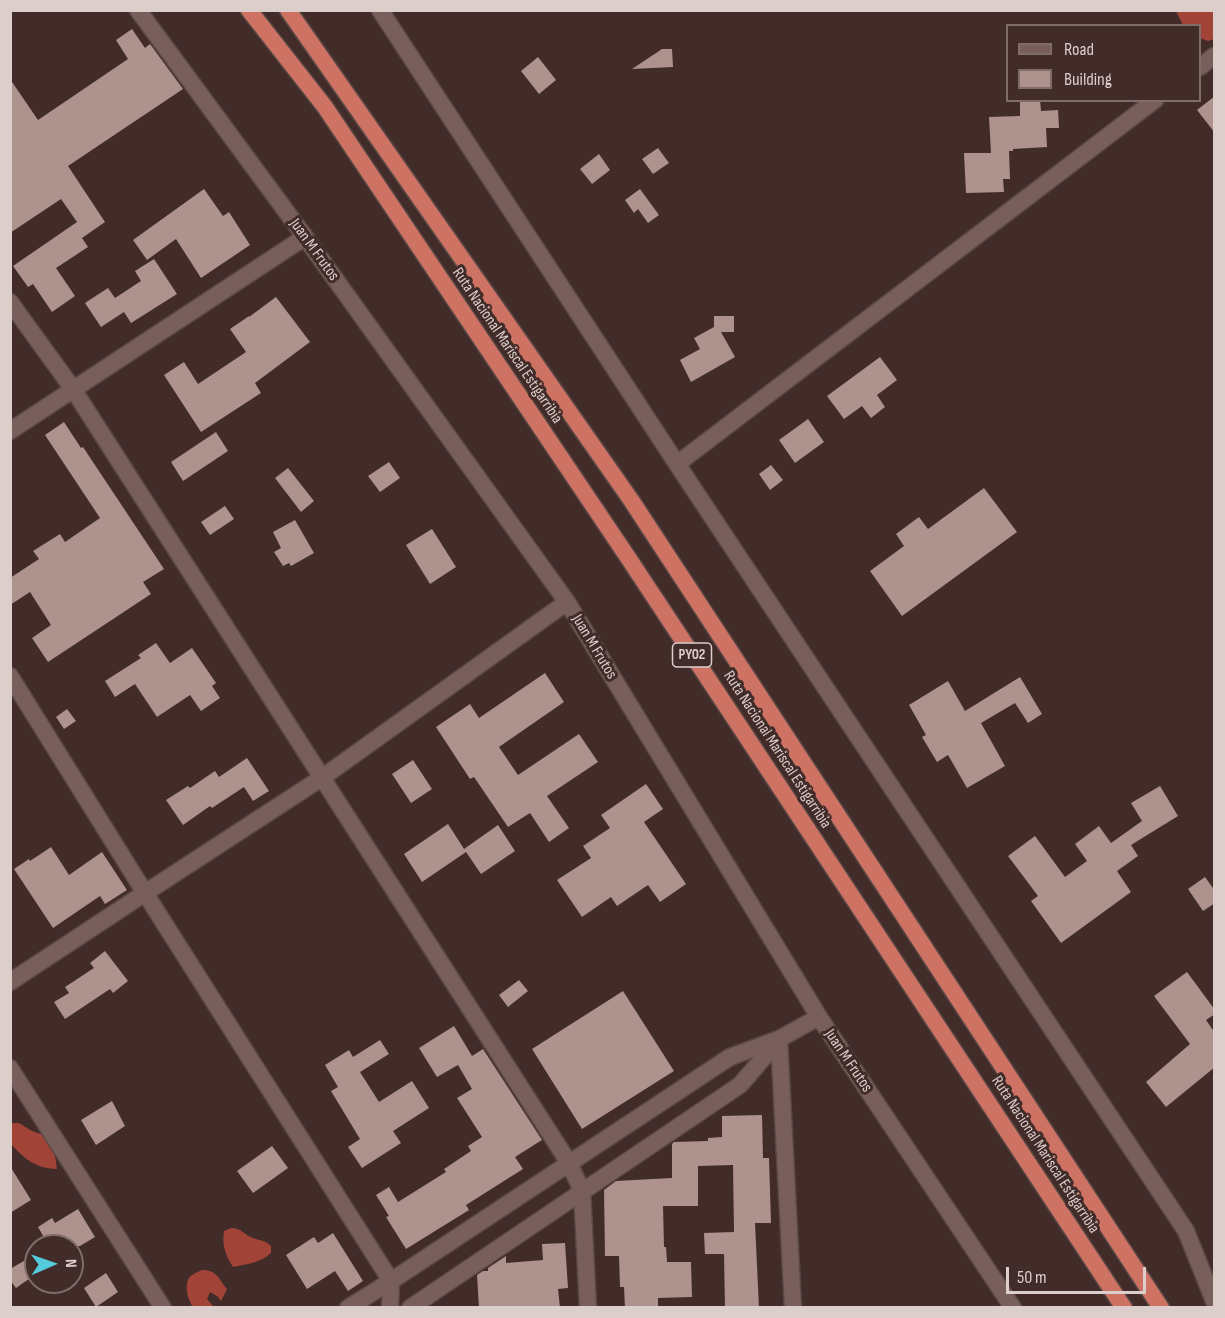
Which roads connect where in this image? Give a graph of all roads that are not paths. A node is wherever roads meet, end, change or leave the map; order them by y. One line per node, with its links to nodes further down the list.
1 (138, 10): 8 (street, Juan M Frutos)
2 (249, 10): 32 (highway, Ruta Nacional Mariscal Estigarribia / PY02)
3 (288, 10): 33 (highway, Ruta Nacional Mariscal Estigarribia / PY02)
4 (380, 10): 12 (street)
5 (1215, 56): 6 (street)
6 (1201, 66)
7 (1152, 102): 12 (street)
8 (305, 237): 10 (street); 13 (street, Juan M Frutos)
9 (10, 302): 10 (street)
10 (73, 389): 11 (street); 15 (street)
11 (10, 431)
12 (677, 464): 24 (street)
13 (567, 602): 15 (street); 18 (street, Juan M Frutos)
14 (10, 676): 16 (street)
15 (323, 777): 16 (street); 21 (street)
16 (145, 893): 17 (street); 23 (street)
17 (10, 982)
18 (819, 1017): 19 (street); 31 (street, Juan M Frutos)
19 (779, 1039): 21 (street); 22 (street); 30 (street)
20 (10, 1068): 25 (street)
21 (569, 1163): 22 (street); 23 (street)
22 (582, 1191): 28 (street); 29 (street)
23 (391, 1281): 26 (street); 27 (street)
24 (1215, 1301)
25 (163, 1308)
26 (348, 1308)
27 (390, 1308)
28 (410, 1308)
29 (588, 1308)
30 (793, 1308)
31 (1013, 1308)
32 (1124, 1308)
33 (1161, 1308)

